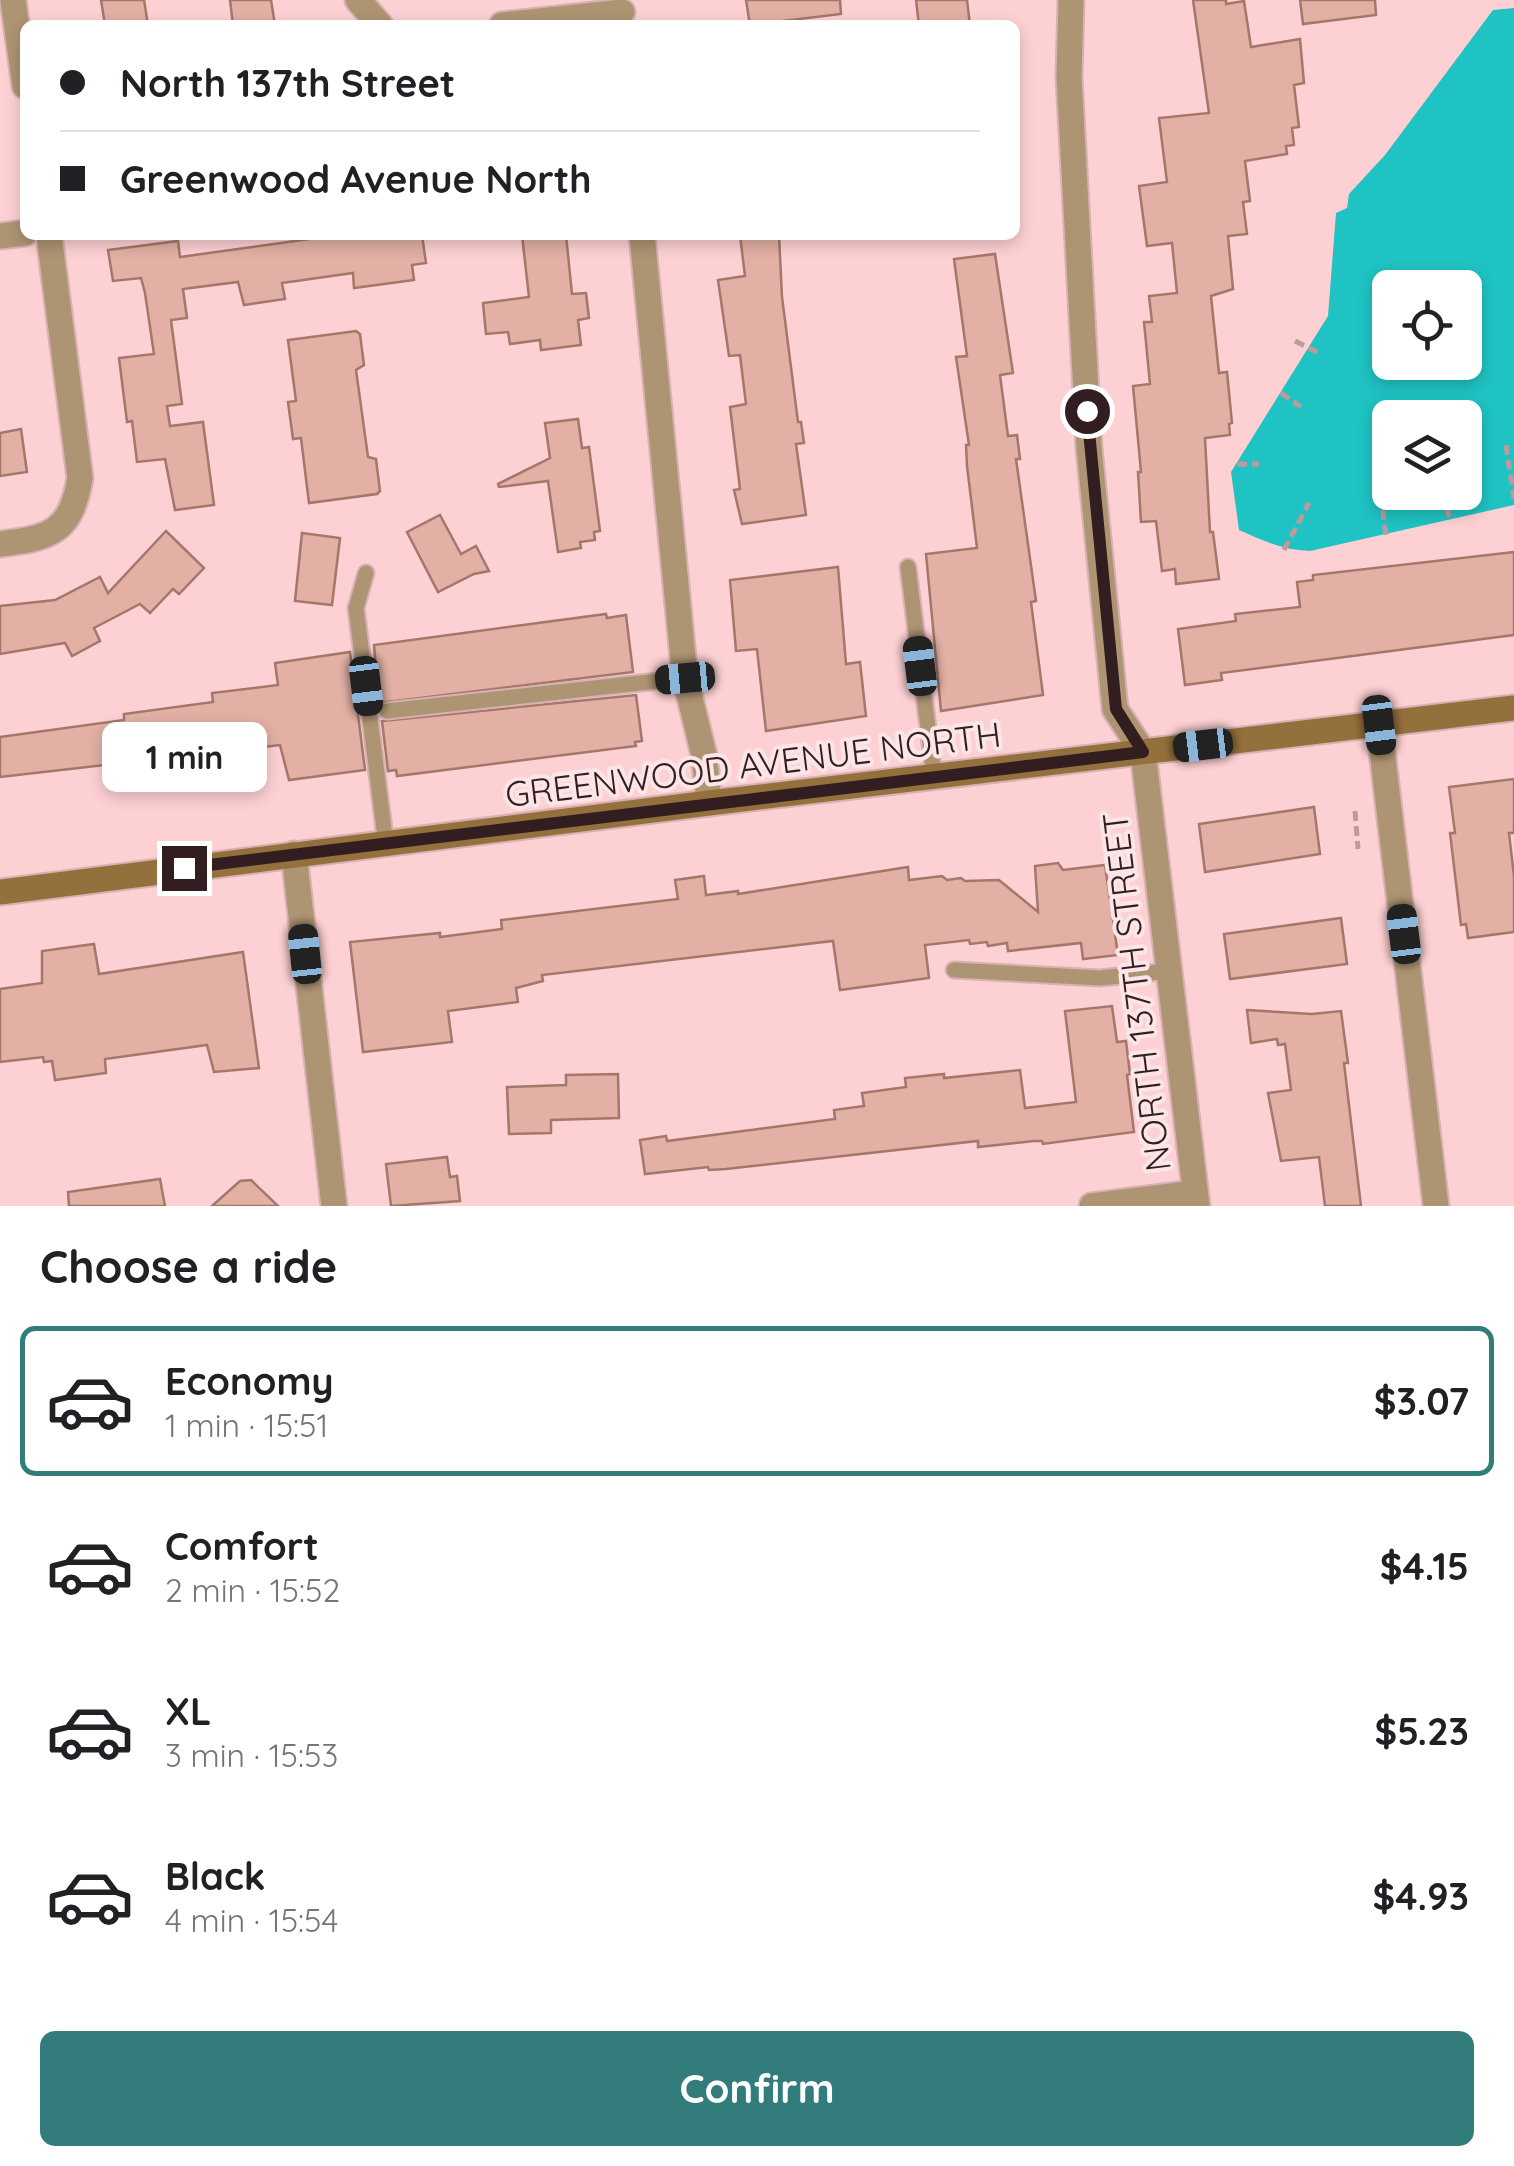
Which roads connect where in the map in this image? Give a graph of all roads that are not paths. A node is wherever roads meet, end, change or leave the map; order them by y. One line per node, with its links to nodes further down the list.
1 (14, 0): 7 (street)
2 (358, 0): 5 (street)
3 (1071, 0): 17 (street, NORTH 137TH STREET)
4 (622, 12): 6 (street)
5 (373, 20)
6 (548, 20)
7 (20, 47)
8 (50, 240): 10 (street)
9 (642, 240): 13 (street)
10 (0, 544)
11 (908, 567): 18 (lane)
12 (366, 573): 20 (lane)
13 (685, 678): 15 (lane); 19 (street)
14 (1514, 708): 16 (main road, GREENWOOD AVENUE NORTH)
15 (388, 711)
16 (1379, 725): 17 (main road, GREENWOOD AVENUE NORTH); 28 (street)
17 (1143, 752): 18 (main road, GREENWOOD AVENUE NORTH); 24 (street, NORTH 137TH STREET)
18 (934, 776): 19 (main road, GREENWOOD AVENUE NORTH)
19 (709, 803): 20 (main road, GREENWOOD AVENUE NORTH)
20 (386, 845): 21 (main road, GREENWOOD AVENUE NORTH)
21 (294, 854): 22 (main road, GREENWOOD AVENUE NORTH); 26 (street)
22 (0, 892)
23 (954, 970): 24 (lane)
24 (1169, 971): 25 (street, NORTH 137TH STREET)
25 (1196, 1200): 27 (street)
26 (334, 1206)
27 (1092, 1206)
28 (1436, 1206)

